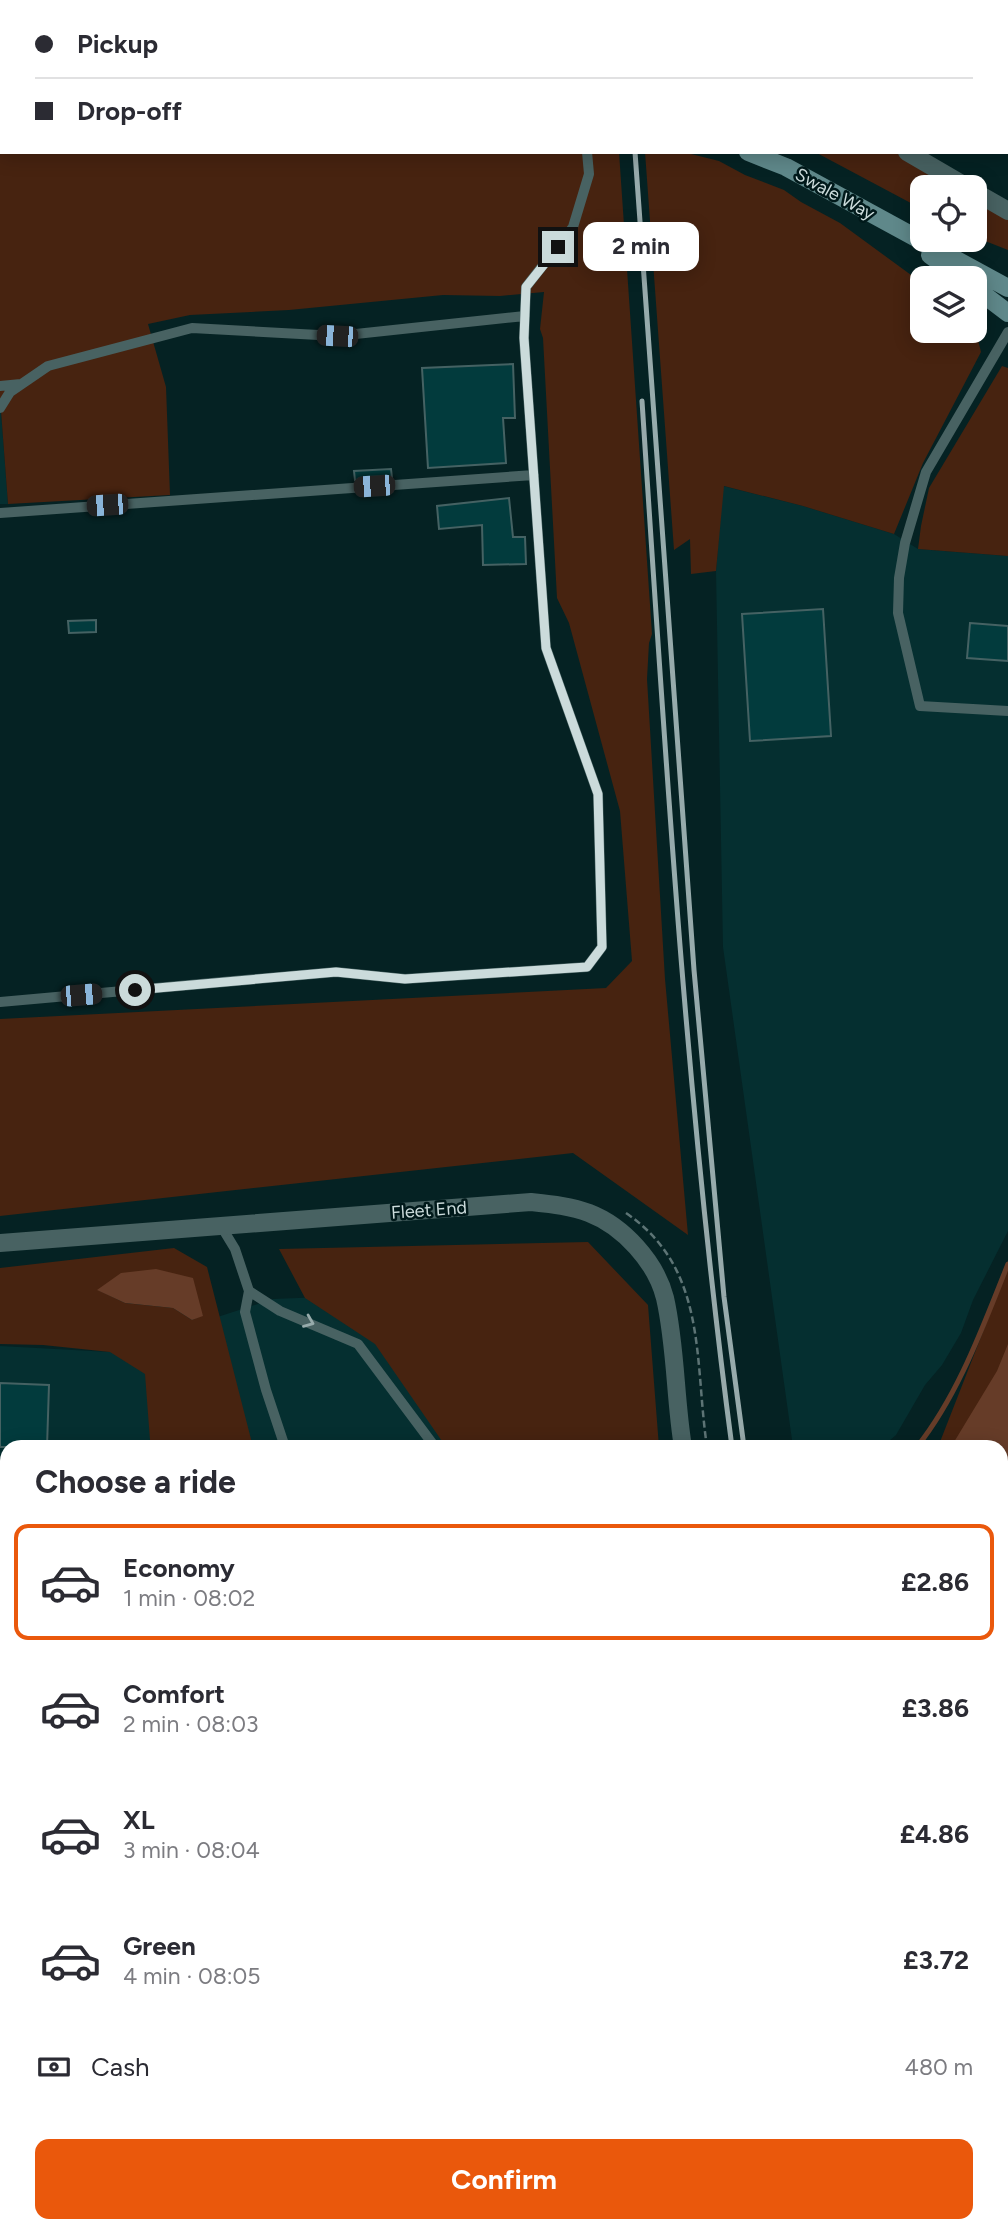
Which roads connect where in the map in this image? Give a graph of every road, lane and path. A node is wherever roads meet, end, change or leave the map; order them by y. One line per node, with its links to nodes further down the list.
1 (587, 154): 12 (lane)
2 (753, 154): 7 (main road, Swale Way)
3 (910, 154): 4 (street)
4 (946, 175)
5 (987, 199): 6 (street)
6 (1008, 211)
7 (884, 221): 8 (main road, Swale Way); 9 (main road, Swale Way)
8 (945, 266)
9 (1008, 288)
10 (987, 297): 11 (main road)
11 (1008, 313)
12 (525, 316): 14 (lane); 17 (lane)
13 (1008, 332): 19 (lane)
14 (22, 384): 15 (lane); 16 (lane)
15 (0, 386)
16 (0, 408)
17 (534, 474): 18 (lane); 20 (lane)
18 (0, 513)
19 (1008, 711)
20 (0, 1002)
21 (621, 1210): 28 (path)
22 (221, 1226): 23 (street, Fleet End); 24 (lane); 27 (street, Fleet End)
23 (0, 1243)
24 (249, 1291): 25 (lane); 26 (lane, one-way to 26)
25 (283, 1440)
26 (430, 1440)
27 (682, 1440)
28 (706, 1440)

